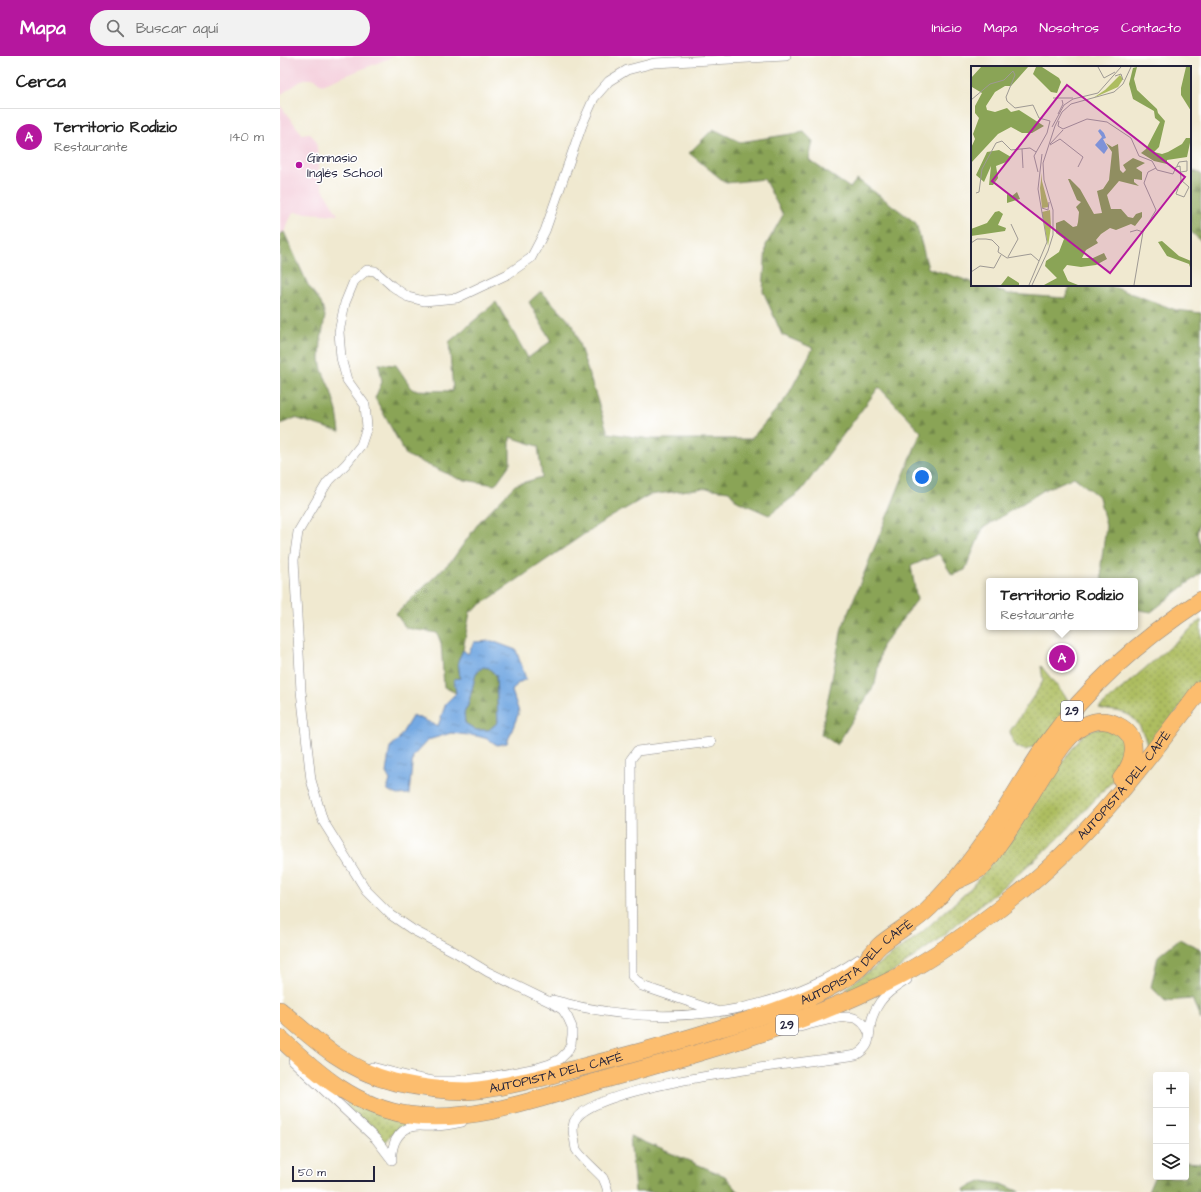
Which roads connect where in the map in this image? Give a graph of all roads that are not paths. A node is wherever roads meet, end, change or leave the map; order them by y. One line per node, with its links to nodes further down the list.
1 (786, 56): 9 (street)
2 (1201, 600): 5 (highway, AUTOPISTA DEL CAFÉ / 29)
3 (1201, 689): 6 (highway, AUTOPISTA DEL CAFÉ / 29)
4 (712, 742): 11 (street)
5 (953, 883): 6 (highway); 7 (highway, AUTOPISTA DEL CAFÉ / 29)
6 (1013, 899): 8 (highway, AUTOPISTA DEL CAFÉ / 29)
7 (879, 947): 11 (street); 14 (highway, AUTOPISTA DEL CAFÉ / 29)
8 (928, 958): 12 (highway, AUTOPISTA DEL CAFÉ / 29); 13 (street)
9 (527, 991): 11 (street); 14 (street)
10 (280, 1010): 14 (highway, AUTOPISTA DEL CAFÉ / 29)
11 (719, 1012)
12 (774, 1030): 13 (street); 17 (highway, AUTOPISTA DEL CAFÉ / 29)
13 (869, 1033): 18 (street)
14 (308, 1035)
15 (280, 1038): 17 (highway, AUTOPISTA DEL CAFÉ / 29)
16 (280, 1046): 17 (street)
17 (509, 1106)
18 (608, 1192)

